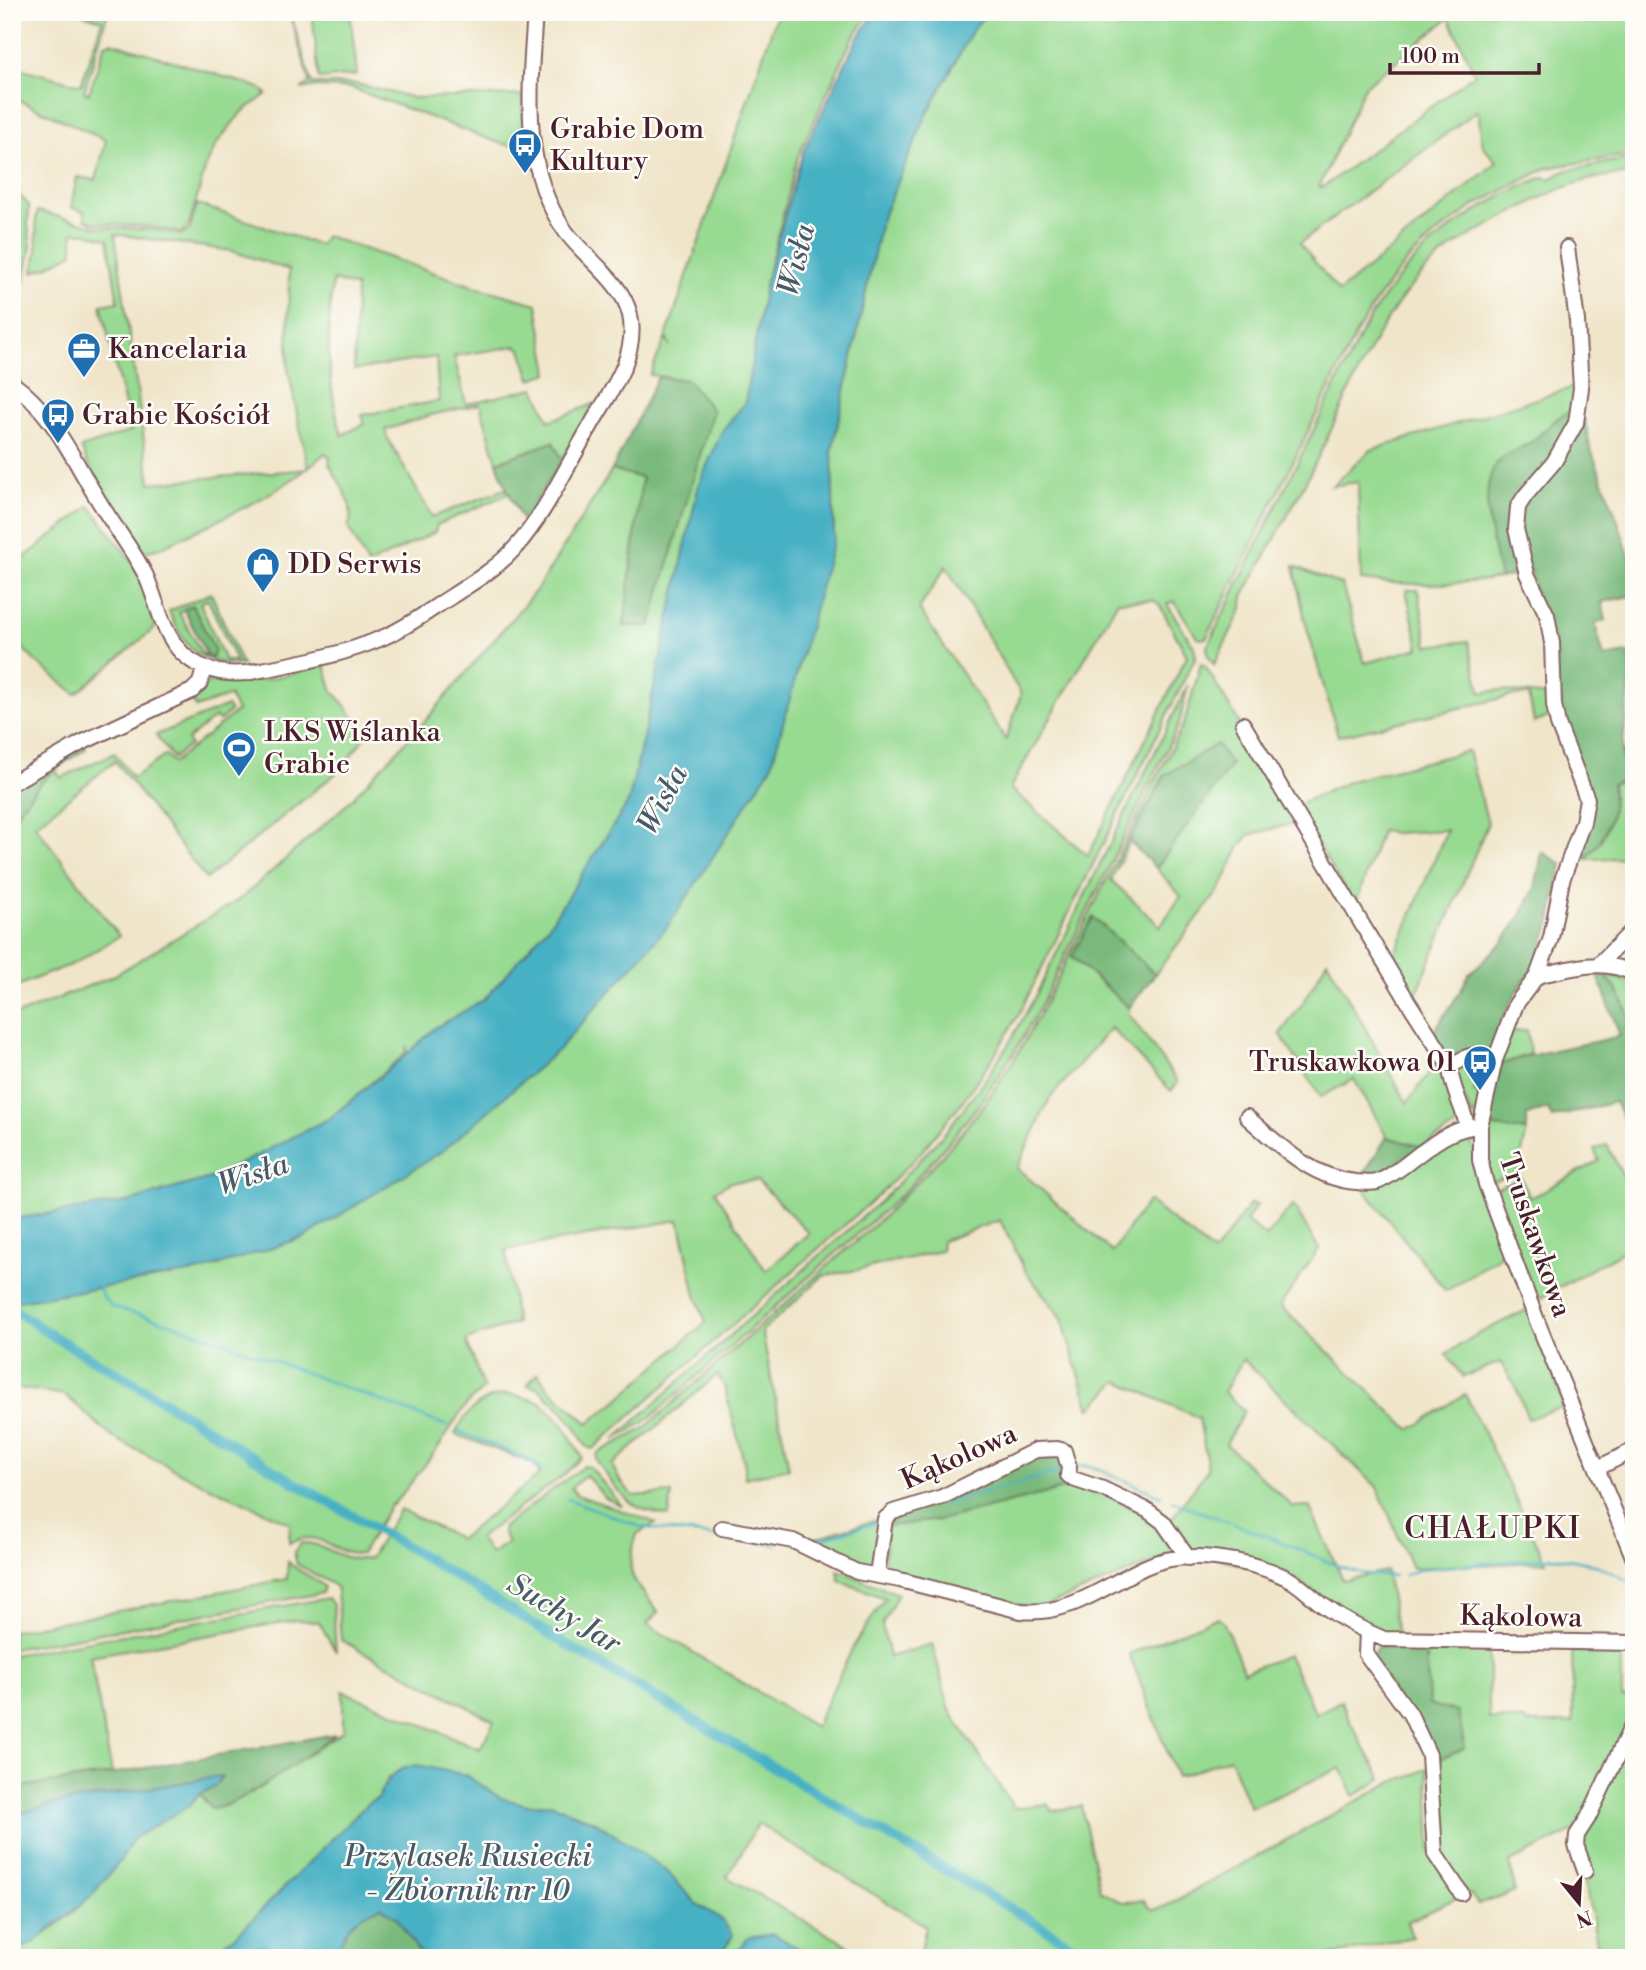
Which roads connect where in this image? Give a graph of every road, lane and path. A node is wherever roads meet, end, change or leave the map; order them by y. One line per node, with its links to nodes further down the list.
1 (535, 12): 4 (street)
2 (1567, 248): 10 (street, Truskawkowa)
3 (12, 383): 4 (street)
4 (204, 668): 6 (street)
5 (1243, 724): 12 (street)
6 (12, 783)
7 (1634, 929): 8 (street)
8 (1598, 965): 9 (street); 10 (street)
9 (1634, 974)
10 (1537, 976): 11 (street, Truskawkowa)
11 (1495, 1060): 12 (street); 14 (street, Truskawkowa)
12 (1450, 1067): 14 (street)
13 (1247, 1117): 14 (street)
14 (1473, 1126): 16 (street, Truskawkowa)
15 (1634, 1450): 16 (street)
16 (1598, 1468): 19 (street, Truskawkowa)
17 (722, 1528): 20 (street, Kąkolowa)
18 (1188, 1558): 20 (street, Kąkolowa); 20 (street, Kąkolowa); 21 (street, Kąkolowa)
19 (1634, 1559)
20 (877, 1576)
21 (1367, 1632): 22 (street, Kąkolowa); 25 (street)
22 (1634, 1643)
23 (1634, 1721): 24 (street)
24 (1585, 1871)
25 (1461, 1893)

